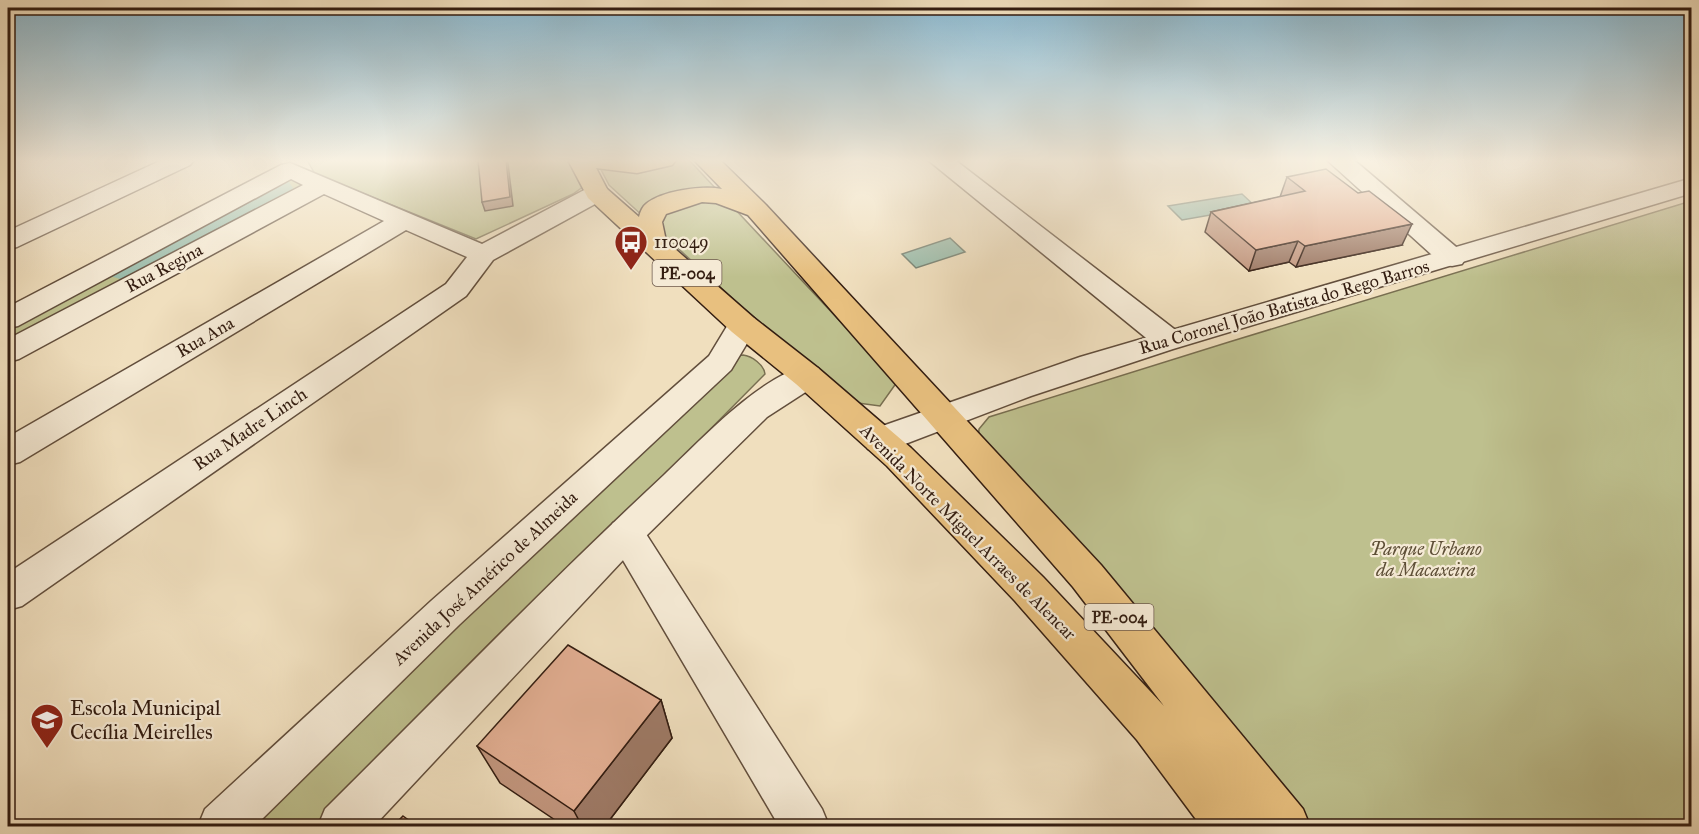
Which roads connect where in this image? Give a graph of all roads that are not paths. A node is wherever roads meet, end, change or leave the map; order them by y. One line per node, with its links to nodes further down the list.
1 (98, 199): 15 (street)
2 (219, 199): 19 (street, Rua Regina)
3 (297, 199): 22 (street, Rua Regina)
4 (351, 199): 14 (street)
5 (586, 199): 17 (street)
6 (604, 199): 16 (main road, Avenida Norte Miguel Arraes de Alencar / PE-004)
7 (679, 199): 16 (main road)
8 (731, 199): 13 (main road)
9 (746, 199): 13 (main road, PE-004)
10 (989, 199): 21 (street)
11 (1384, 199): 18 (street)
12 (1646, 199): 18 (street, Rua Coronel João Batista do Rego Barros)
13 (757, 210): 24 (main road, PE-004)
14 (403, 221): 17 (street); 26 (street, Rua Ana)
15 (8, 241)
16 (653, 241): 20 (main road, Avenida Norte Miguel Arraes de Alencar / PE-004)
17 (483, 254): 28 (street, Rua Madre Linch)
18 (1452, 258): 21 (street, Rua Coronel João Batista do Rego Barros)
19 (8, 319)
20 (743, 325): 23 (main road, Avenida Norte Miguel Arraes de Alencar / PE-004); 29 (street, Avenida José Américo de Almeida)
21 (1167, 339): 24 (street, Rua Coronel João Batista do Rego Barros)
22 (8, 352)
23 (807, 376): 25 (main road, Avenida Norte Miguel Arraes de Alencar / PE-004); 27 (street)
24 (943, 415): 25 (street, Rua Coronel João Batista do Rego Barros); 33 (main road, PE-004)
25 (880, 440): 32 (main road, Avenida Norte Miguel Arraes de Alencar / PE-004)
26 (8, 453)
27 (626, 534): 30 (street); 31 (street)
28 (8, 594)
29 (222, 826)
30 (342, 826)
31 (805, 826)
32 (1230, 826)
33 (1286, 826)

